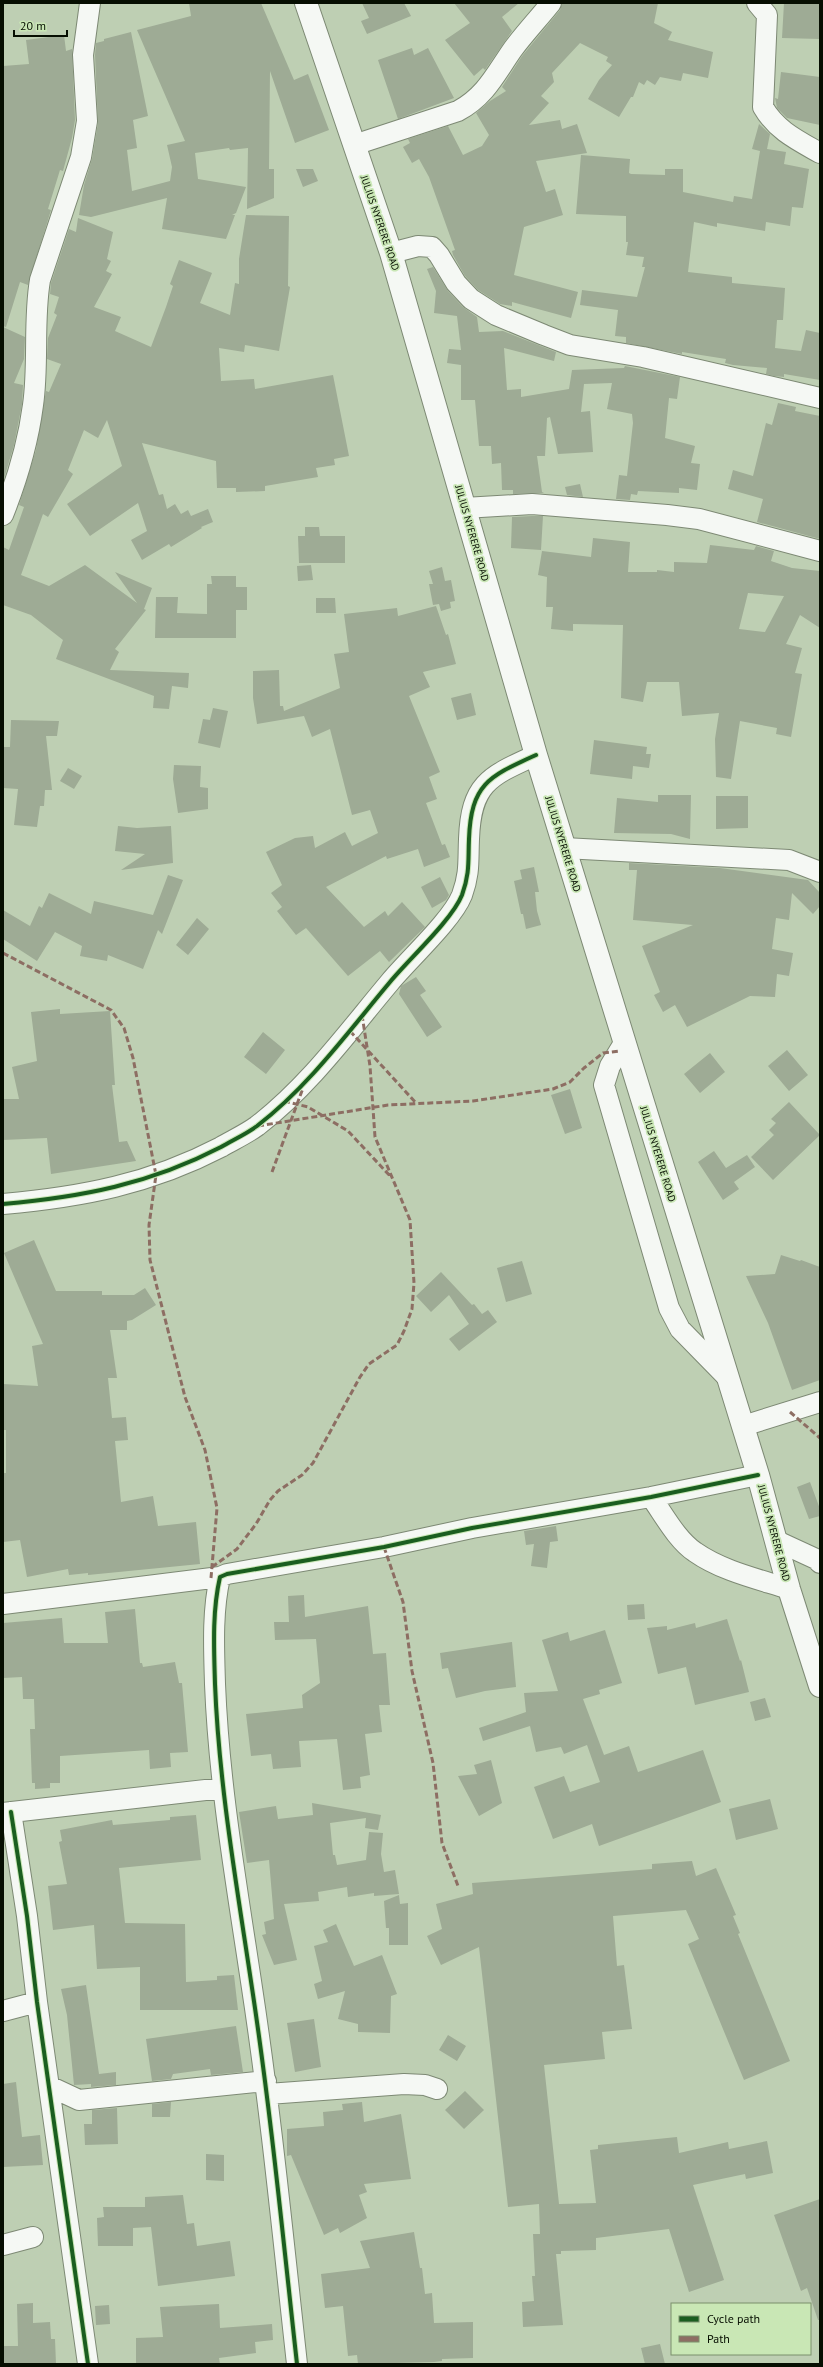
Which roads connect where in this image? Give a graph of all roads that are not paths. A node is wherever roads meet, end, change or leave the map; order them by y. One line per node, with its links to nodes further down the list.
1 (90, 3): 10 (street)
2 (306, 3): 5 (highway, JULIUS NYERERE ROAD)
3 (551, 3): 5 (street)
4 (757, 3): 6 (street)
5 (354, 145): 7 (highway, JULIUS NYERERE ROAD)
6 (820, 153)
7 (391, 252): 8 (street); 9 (highway, JULIUS NYERERE ROAD)
8 (820, 398)
9 (464, 508): 11 (street); 12 (highway, JULIUS NYERERE ROAD)
10 (3, 515)
11 (820, 551)
12 (536, 755): 13 (highway, JULIUS NYERERE ROAD); 16 (street)
13 (564, 848): 14 (street); 15 (highway, JULIUS NYERERE ROAD)
14 (820, 872)
15 (624, 1043): 17 (highway, JULIUS NYERERE ROAD); 17 (street)
16 (3, 1204)
17 (725, 1375): 19 (highway, JULIUS NYERERE ROAD)
18 (820, 1402): 19 (street)
19 (743, 1426): 20 (highway, JULIUS NYERERE ROAD)
20 (758, 1475): 21 (street); 22 (highway, JULIUS NYERERE ROAD)
21 (651, 1498): 24 (street); 25 (street)
22 (777, 1541): 23 (street); 25 (highway, JULIUS NYERERE ROAD)
23 (820, 1563)
24 (220, 1577): 26 (street); 28 (street)
25 (789, 1588): 27 (highway, JULIUS NYERERE ROAD)
26 (3, 1604)
27 (820, 1686)
28 (223, 1788): 29 (street); 33 (street)
29 (7, 1812): 30 (street)
30 (37, 2002): 31 (street); 32 (street)
31 (3, 2011)
32 (49, 2086): 33 (street); 37 (street)
33 (267, 2088): 34 (street); 38 (street)
34 (437, 2089)
35 (33, 2237): 36 (street)
36 (3, 2245)
37 (88, 2364)
38 (297, 2364)

